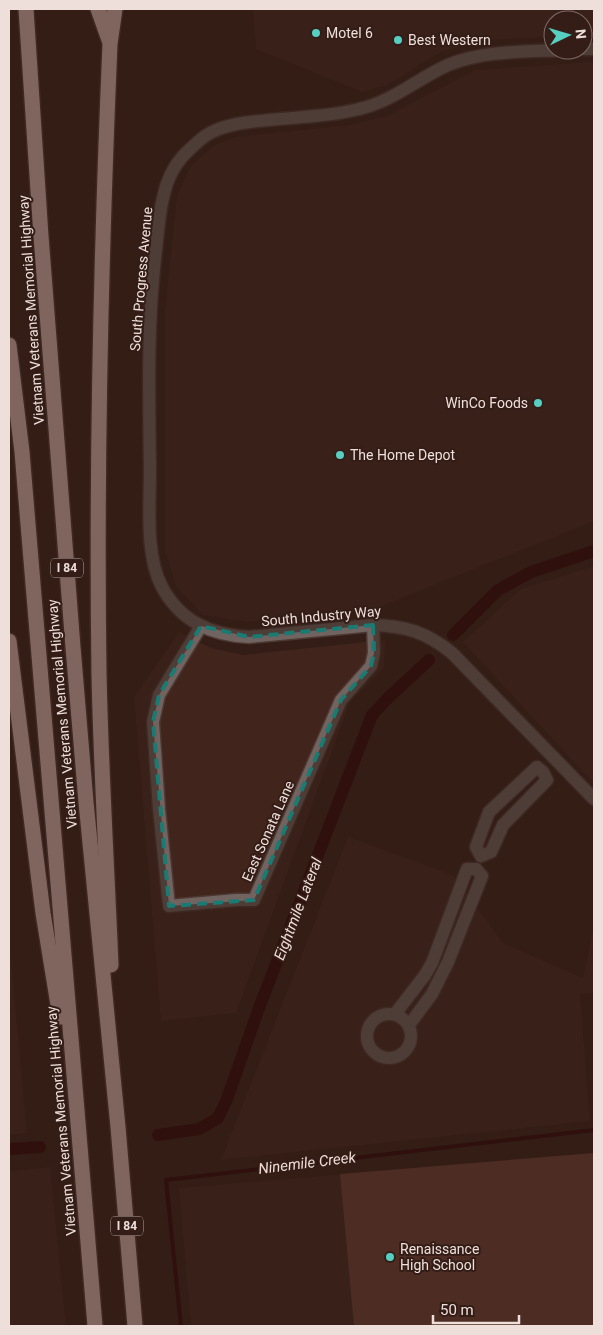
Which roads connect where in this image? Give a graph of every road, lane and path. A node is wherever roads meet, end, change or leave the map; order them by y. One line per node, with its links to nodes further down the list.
1 (26, 9): 18 (highway, Vietnam Veterans Memorial Highway / I 84)
2 (98, 9): 4 (highway)
3 (115, 9): 4 (highway)
4 (110, 44): 18 (highway)
5 (543, 51): 7 (street, South Progress Avenue)
6 (9, 345): 19 (highway, Vietnam Veterans Memorial Highway / I 84)
7 (151, 546): 9 (street, South Industry Way)
8 (373, 625): 9 (street, South Industry Way); 9 (street, East Sonata Lane); 11 (street, South Industry Way)
9 (201, 626)
10 (9, 641): 19 (highway)
11 (557, 762): 12 (street); 13 (street, South Industry Way)
12 (543, 772): 14 (street); 14 (street)
13 (594, 798)
14 (481, 856): 15 (street)
15 (476, 869): 16 (street); 17 (street)
16 (395, 1014): 17 (street); 17 (street)
17 (409, 1025)
18 (118, 1127): 21 (highway, Vietnam Veterans Memorial Highway / I 84)
19 (78, 1130): 20 (highway, Vietnam Veterans Memorial Highway / I 84)
20 (95, 1326)
21 (135, 1326)

